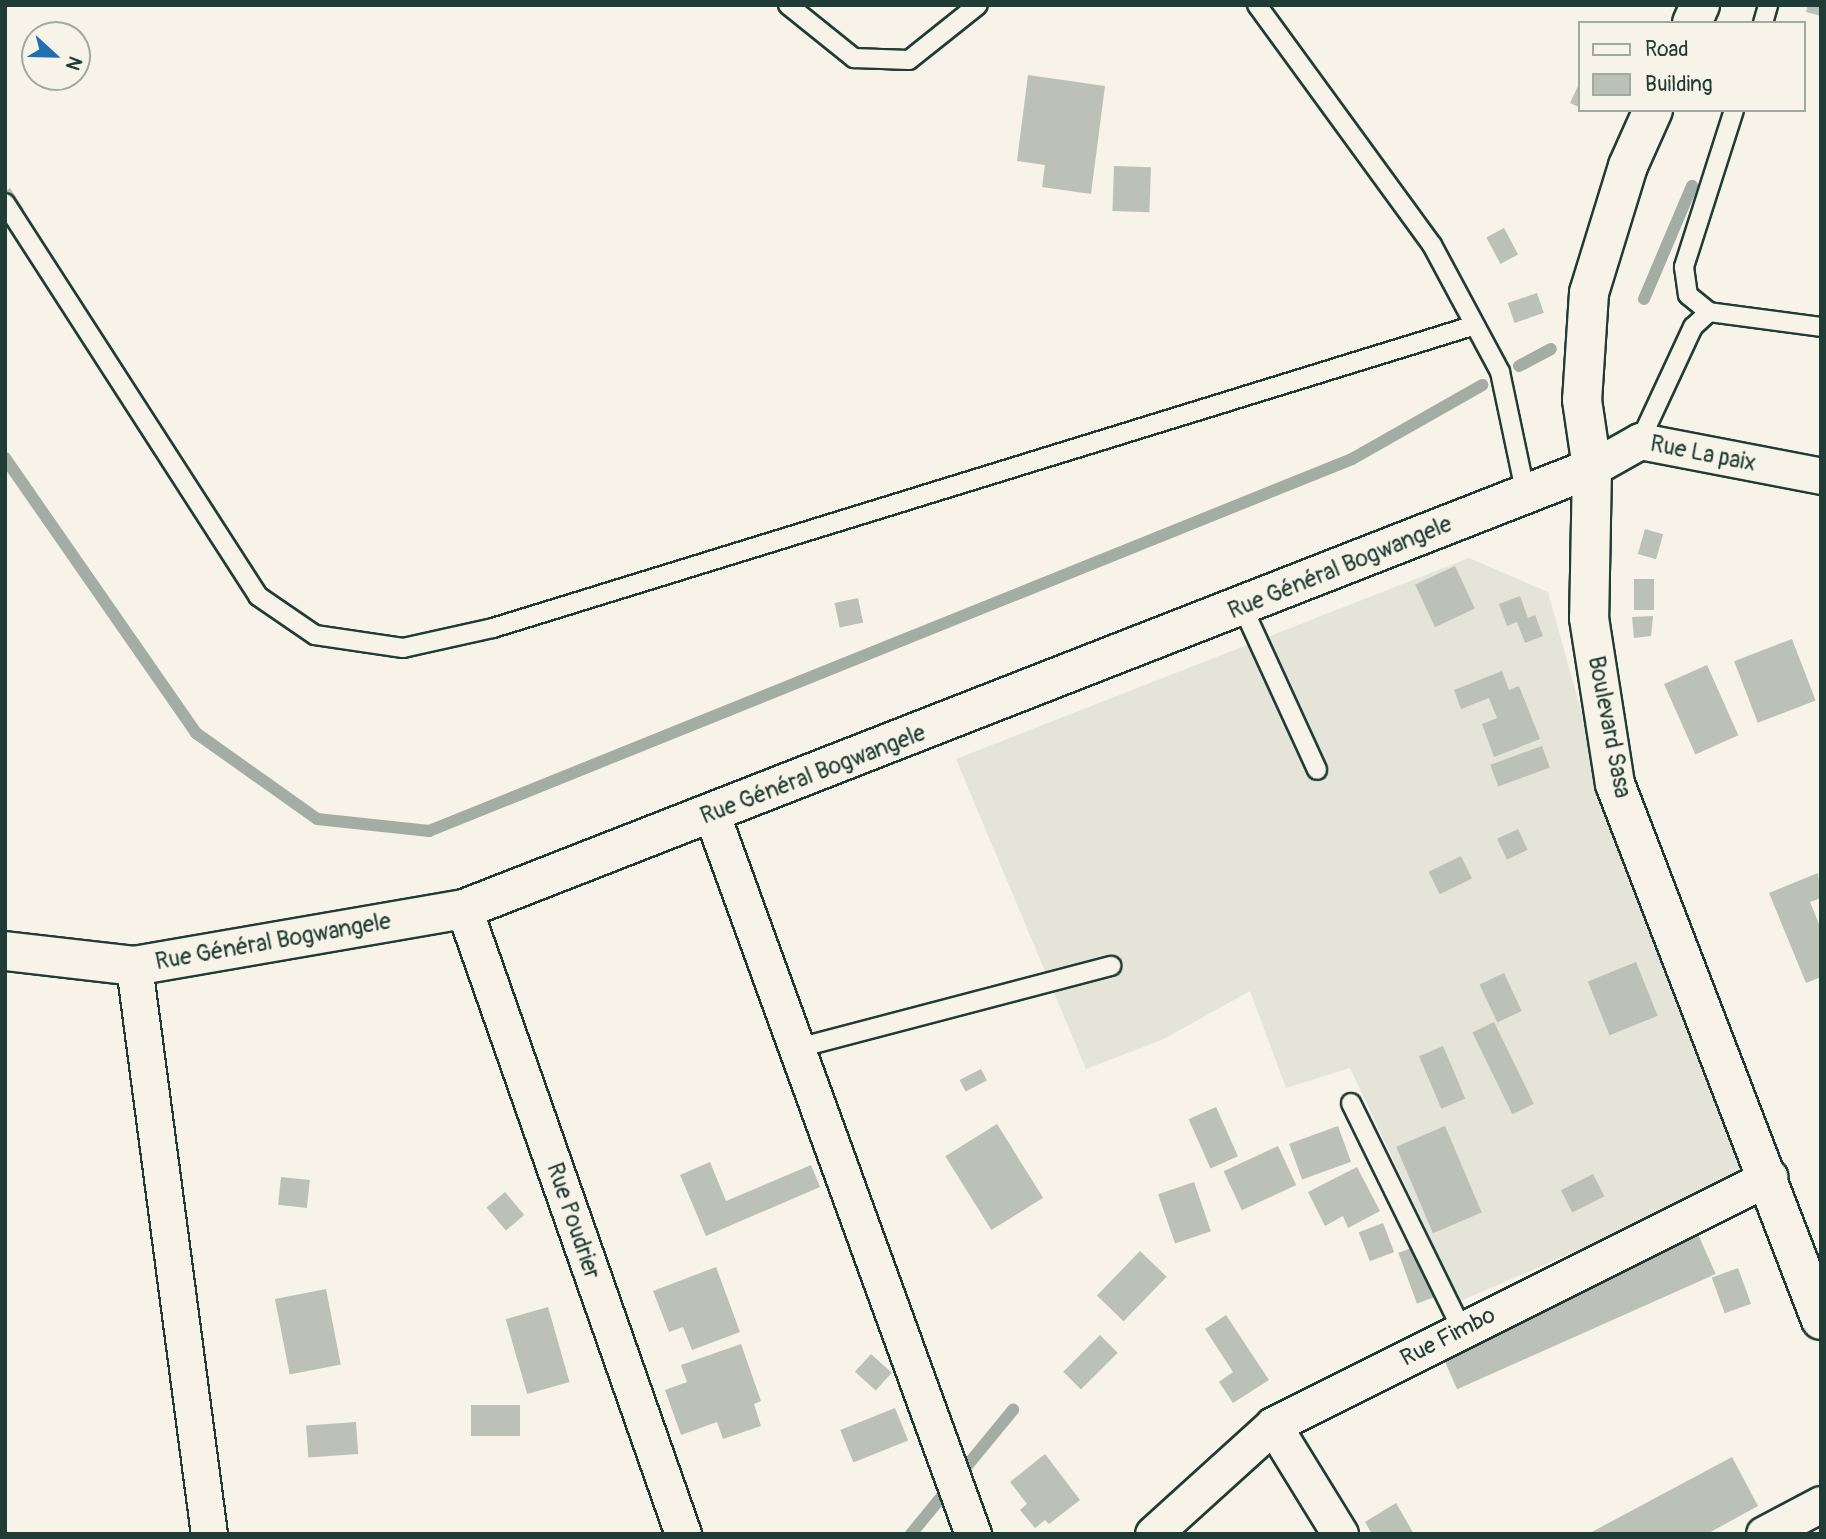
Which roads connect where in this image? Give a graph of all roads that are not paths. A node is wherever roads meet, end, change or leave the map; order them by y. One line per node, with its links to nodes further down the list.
1 (788, 5): 2 (lane)
2 (978, 5)
3 (1257, 5): 10 (lane)
4 (1700, 5): 5 (street)
5 (1693, 21)
6 (1652, 112): 13 (street, Boulevard Sasa)
7 (1733, 112): 9 (lane)
8 (5, 203): 10 (lane)
9 (1709, 312): 11 (lane); 12 (lane)
10 (1472, 326): 15 (lane)
11 (1821, 327)
12 (1640, 441): 13 (street, Rue La paix); 14 (street, Rue La paix)
13 (1592, 468): 15 (street, Rue Général Bogwangele); 25 (street, Boulevard Sasa)
14 (1821, 476)
15 (1525, 491): 16 (street, Rue Général Bogwangele)
16 (1243, 608): 17 (lane); 18 (street, Rue Général Bogwangele)
17 (1317, 770)
18 (712, 815): 19 (street, Rue Général Bogwangele); 23 (street)
19 (464, 909): 21 (street, Rue Général Bogwangele); 31 (street, Rue Poudrier)
20 (5, 951): 21 (street, Rue Général Bogwangele)
21 (134, 966): 30 (street)
22 (1111, 966): 23 (lane)
23 (798, 1048): 32 (street)
24 (1351, 1104): 27 (lane)
25 (1769, 1177): 26 (street, Boulevard Sasa); 27 (street, Rue Fimbo)
26 (1821, 1320)
27 (1462, 1330): 28 (street, Rue Fimbo)
28 (1273, 1425): 33 (street, Rue Fimbo); 34 (street)
29 (1821, 1504): 35 (street)
30 (209, 1534)
31 (683, 1534)
32 (973, 1534)
33 (1153, 1534)
34 (1340, 1534)
35 (1764, 1534)

